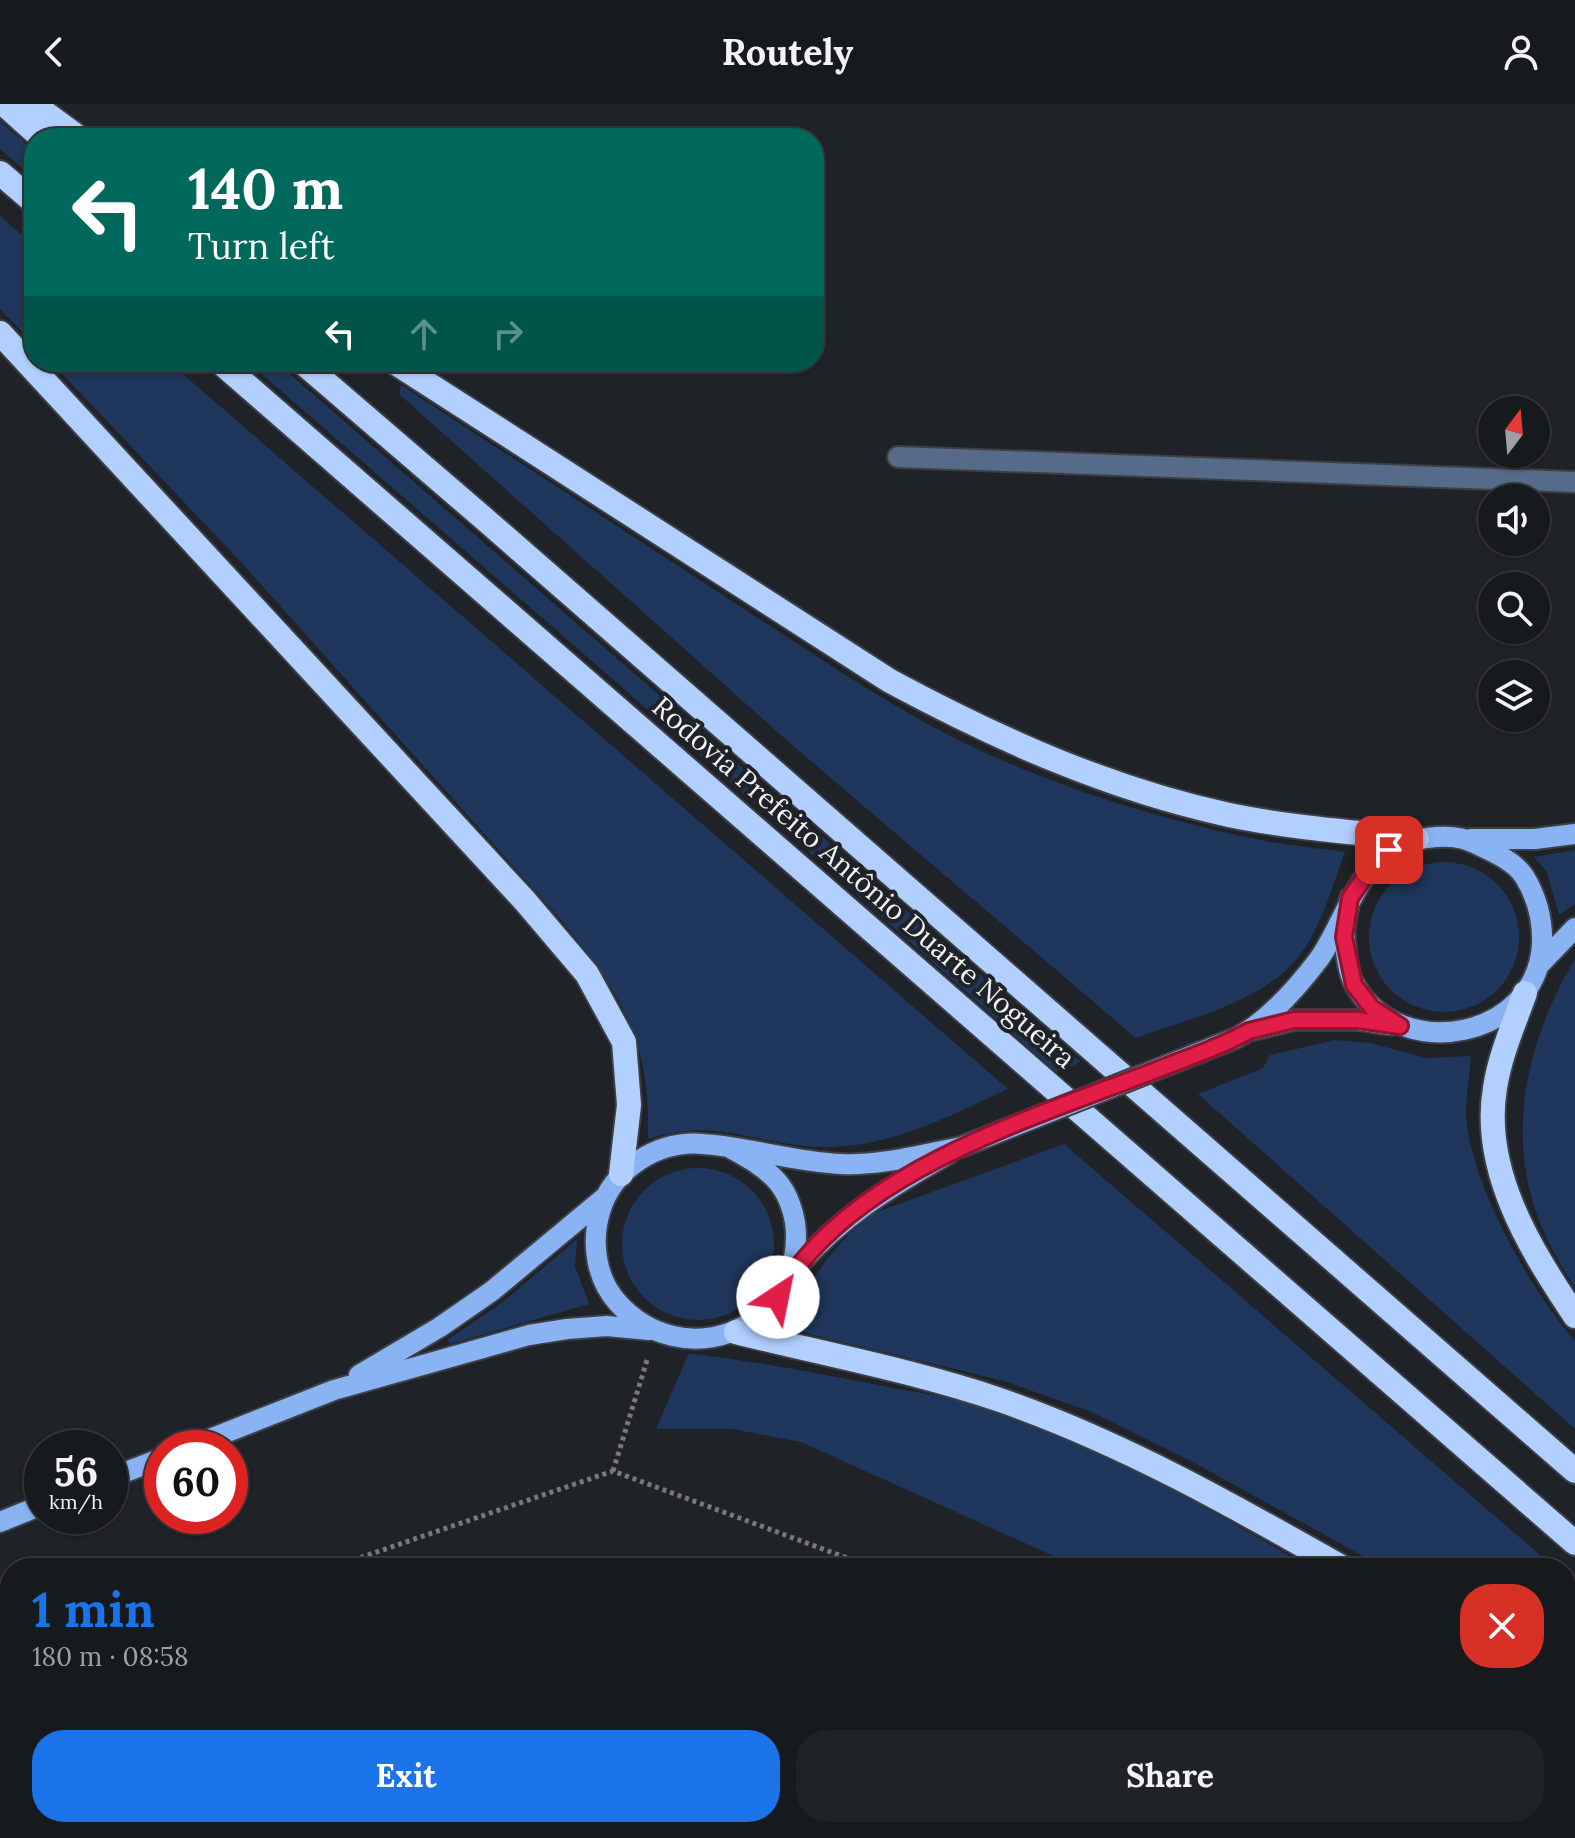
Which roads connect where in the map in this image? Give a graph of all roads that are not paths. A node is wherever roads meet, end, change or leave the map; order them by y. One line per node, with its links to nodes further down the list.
1 (4, 104): 3 (highway)
2 (33, 104): 4 (highway)
3 (31, 128)
4 (65, 128)
5 (0, 173): 6 (highway)
6 (24, 193)
7 (0, 333): 8 (highway)
8 (24, 359)
9 (36, 372): 26 (highway)
10 (231, 372): 37 (highway, Rodovia Prefeito Antônio Duarte Nogueira)
11 (314, 372): 34 (highway, Rodovia Prefeito Antônio Duarte Nogueira)
12 (410, 372): 16 (highway)
13 (898, 457): 14 (street)
14 (1575, 482)
15 (1575, 834): 17 (main road)
16 (1417, 839): 17 (main road); 18 (main road)
17 (1467, 839): 20 (main road)
18 (1350, 898): 22 (main road); 23 (main road)
19 (1575, 928): 20 (main road)
20 (1541, 963): 21 (main road)
21 (1525, 993): 22 (main road); 29 (highway)
22 (1400, 1026): 23 (main road)
23 (1243, 1035): 24 (main road, bridge)
24 (961, 1147): 25 (main road); 28 (main road)
25 (732, 1149): 26 (main road); 28 (main road)
26 (621, 1174): 27 (main road)
27 (604, 1198): 30 (main road); 32 (main road)
28 (790, 1274): 31 (main road)
29 (1575, 1316)
30 (656, 1331): 31 (main road); 32 (main road)
31 (736, 1332): 38 (highway)
32 (334, 1390): 33 (main road)
33 (233, 1430)
34 (1575, 1471)
35 (24, 1512): 36 (main road)
36 (0, 1522)
37 (1575, 1543)
38 (1325, 1558)

